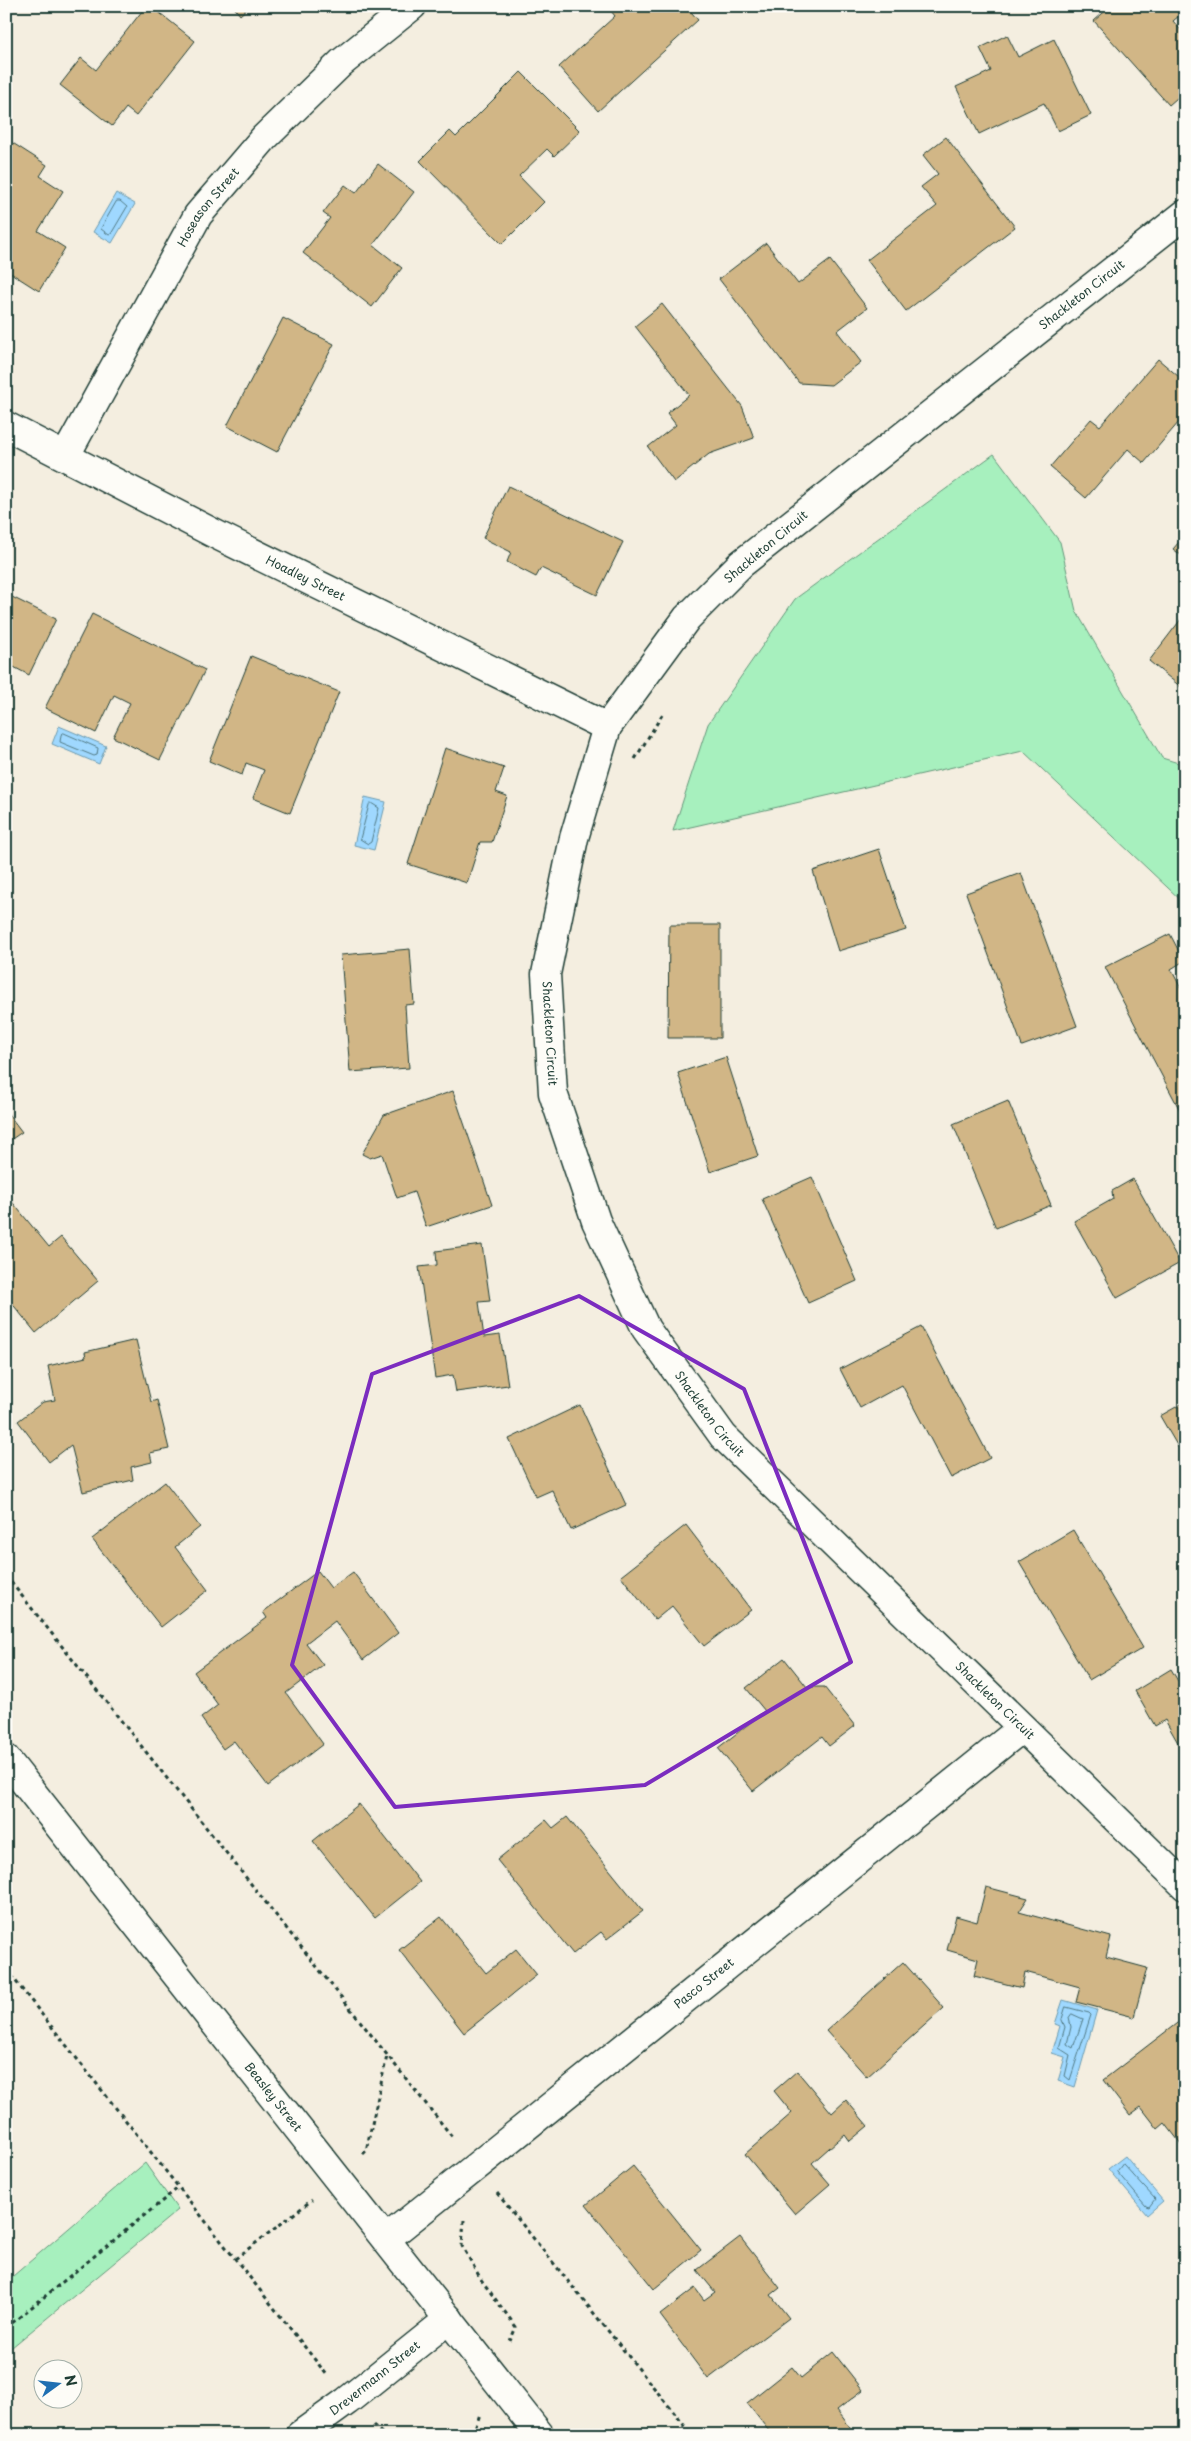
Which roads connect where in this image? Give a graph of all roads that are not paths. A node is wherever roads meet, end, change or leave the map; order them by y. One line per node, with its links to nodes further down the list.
1 (412, 6): 4 (street, Hoseason Street)
2 (1185, 214): 5 (street, Shackleton Circuit)
3 (6, 426): 4 (street, Hoadley Street)
4 (66, 455): 5 (street, Hoadley Street)
5 (607, 727): 6 (street, Shackleton Circuit)
6 (1022, 1728): 8 (street, Shackleton Circuit); 9 (street, Pasco Street)
7 (6, 1760): 9 (street, Beasley Street)
8 (1185, 1886)
9 (386, 2239): 10 (street, Beasley Street)
10 (449, 2319): 11 (street, Drevermann Street); 12 (street, Beasley Street)
11 (300, 2435)
12 (540, 2435)

